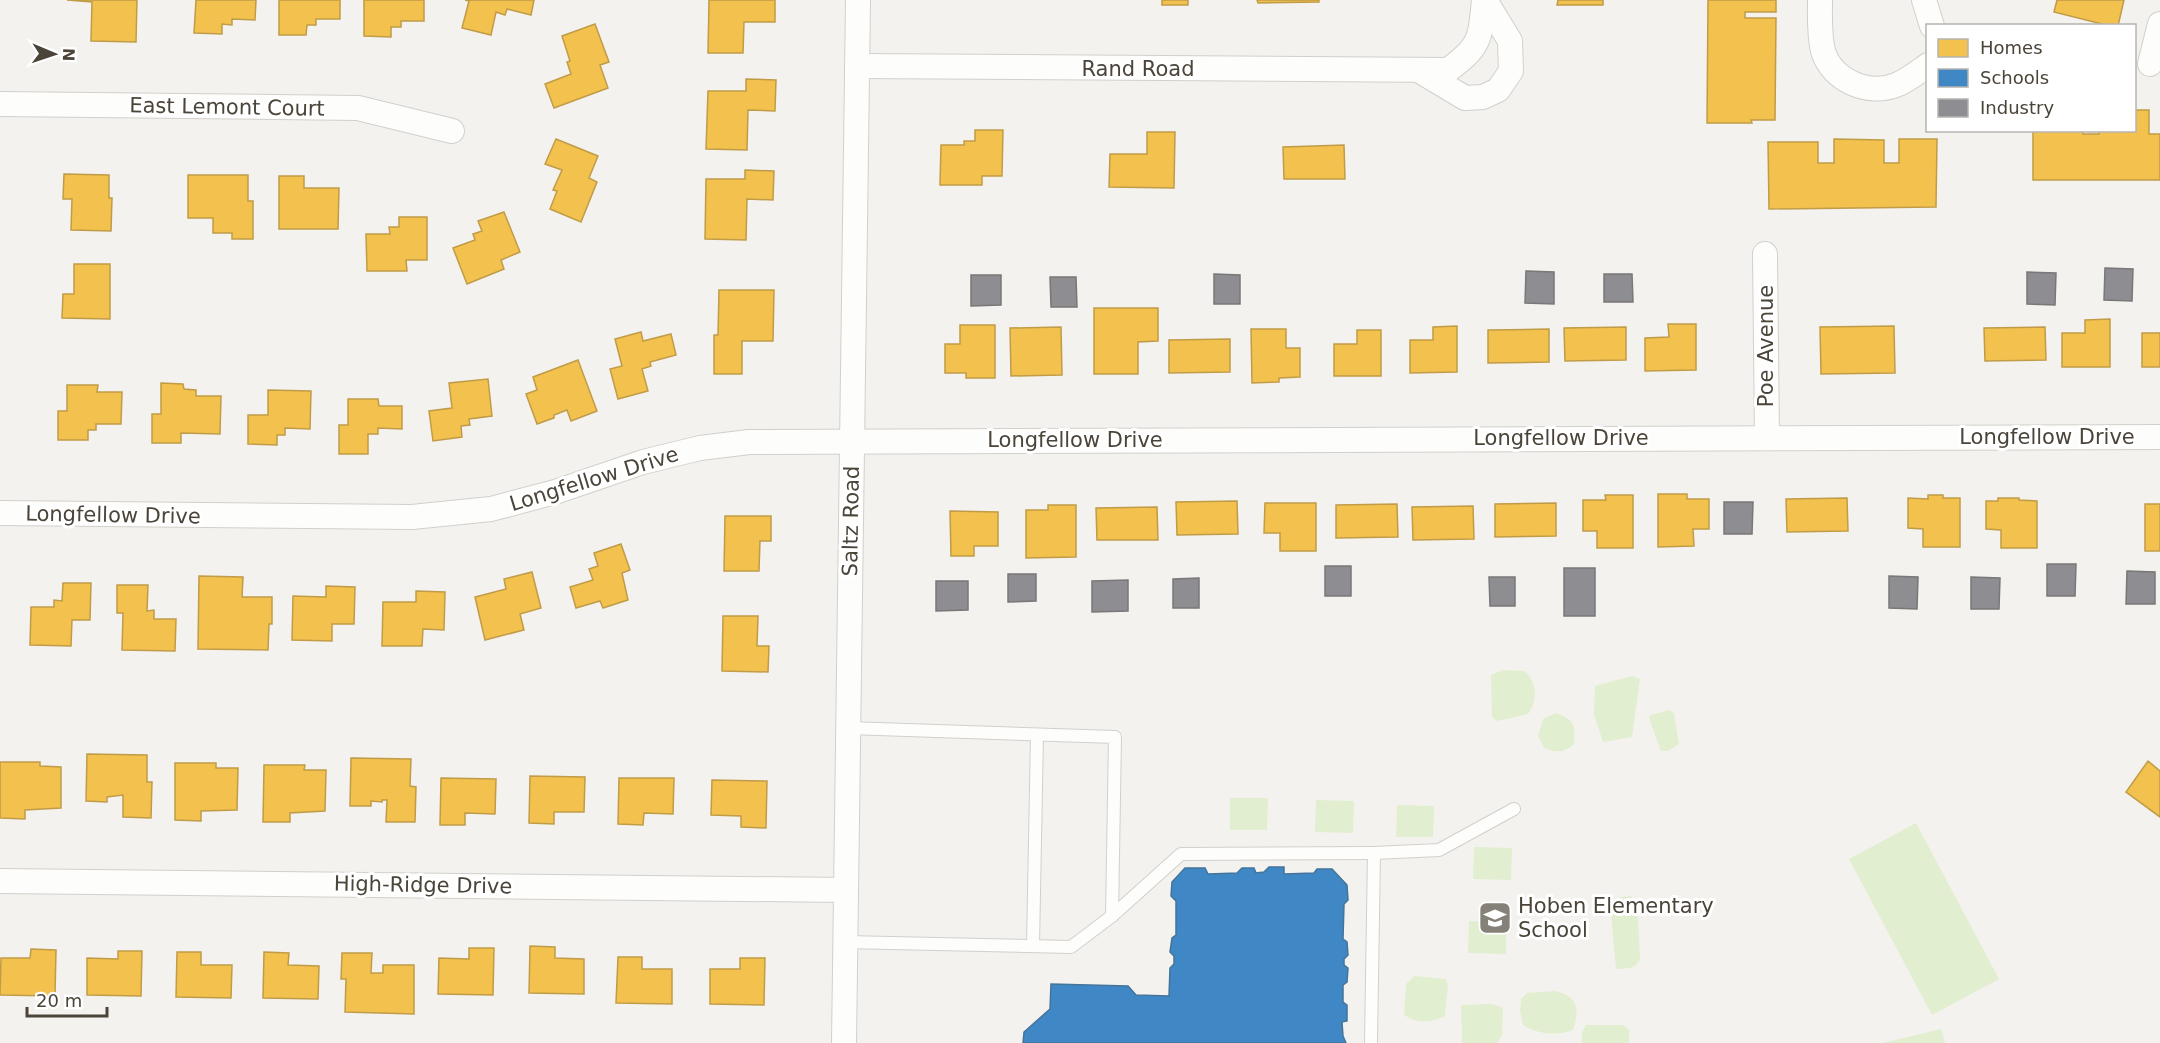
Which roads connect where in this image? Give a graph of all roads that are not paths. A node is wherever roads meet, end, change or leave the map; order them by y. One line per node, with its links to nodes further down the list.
1 (858, 0): 8 (street, Saltz Road)
2 (1484, 0): 10 (street, Rand Road); 10 (street)
3 (1820, 0): 9 (street)
4 (1924, 0): 5 (street)
5 (1931, 24)
6 (2160, 24): 7 (street)
7 (2148, 65)
8 (857, 66): 10 (street, Rand Road); 16 (street, Saltz Road)
9 (1926, 66)
10 (1420, 71)
11 (0, 104): 12 (street, East Lemont Court)
12 (452, 131)
13 (1765, 254): 15 (street, Poe Avenue)
14 (2160, 436): 15 (street, Longfellow Drive)
15 (1767, 438): 16 (street, Longfellow Drive)
16 (852, 441): 17 (street, Longfellow Drive); 18 (street, Saltz Road)
17 (0, 513)
18 (848, 728): 19 (lane); 23 (street, Saltz Road)
19 (1037, 735): 24 (lane); 26 (lane)
20 (1514, 809): 21 (lane)
21 (1374, 853): 24 (lane); 28 (lane)
22 (0, 881): 23 (street, High-Ridge Drive)
23 (845, 890): 25 (street, Saltz Road)
24 (1112, 916): 26 (lane)
25 (845, 942): 26 (lane); 27 (street, Saltz Road)
26 (1033, 946)
27 (844, 1043)
28 (1371, 1043)

